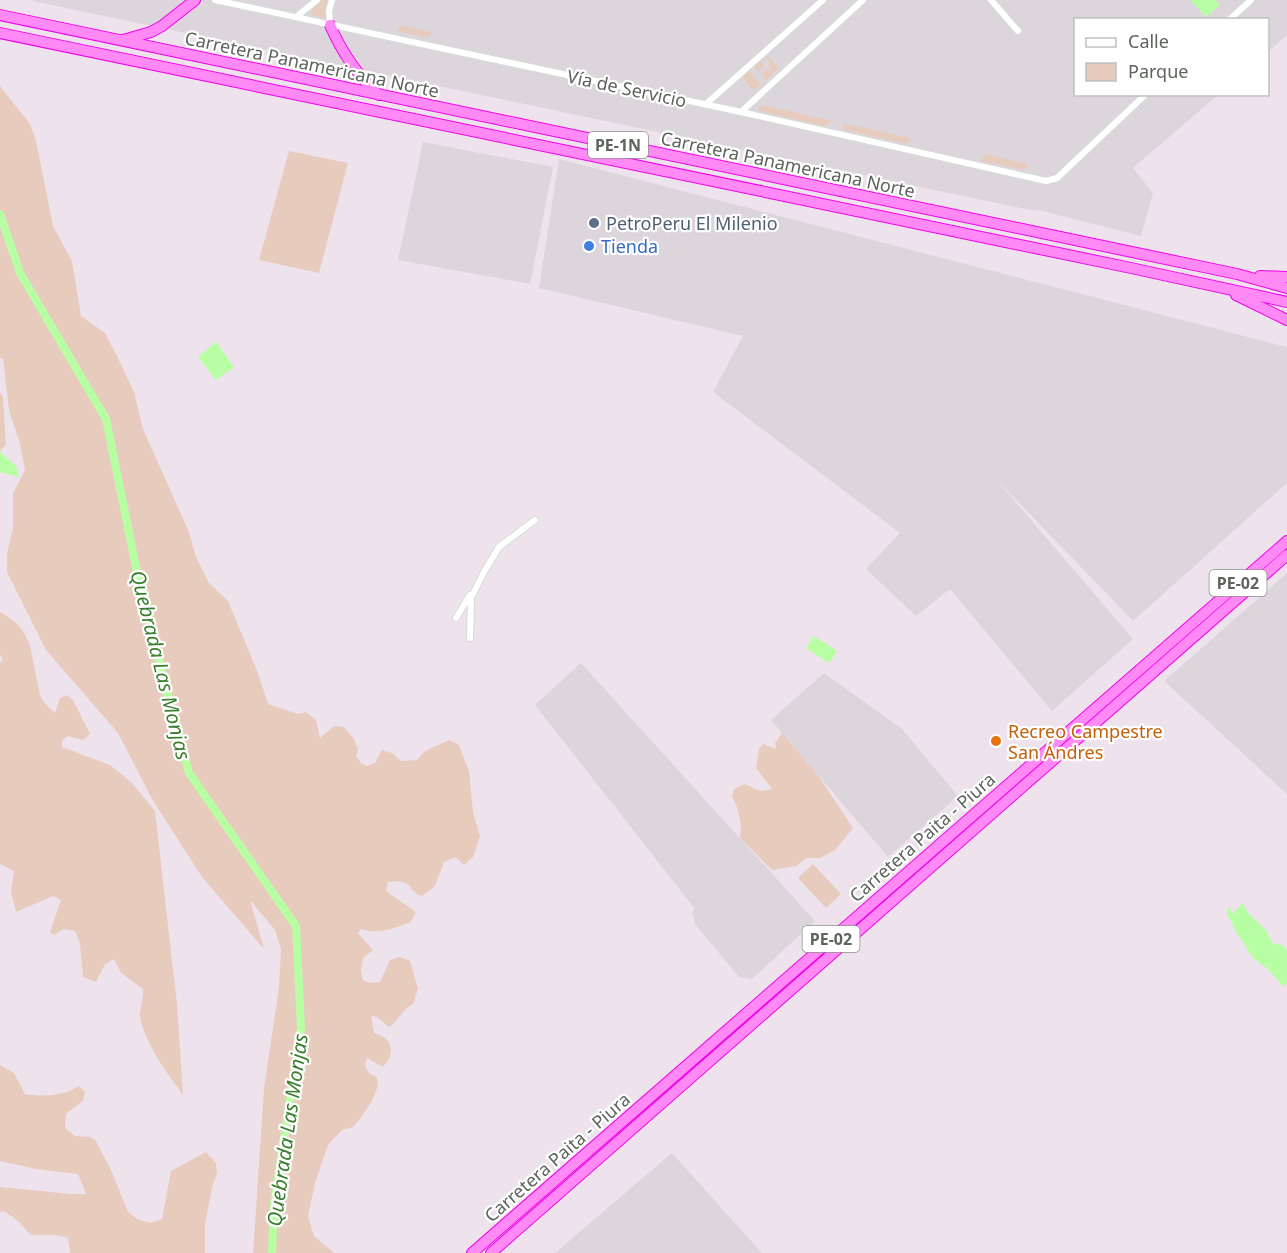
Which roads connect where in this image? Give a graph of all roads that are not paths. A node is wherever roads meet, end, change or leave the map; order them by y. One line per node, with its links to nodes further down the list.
1 (195, 0): 15 (highway)
2 (215, 0): 10 (street, Vía de Servicio)
3 (317, 0): 10 (street)
4 (332, 0): 12 (street)
5 (823, 0): 18 (street)
6 (863, 0): 19 (street)
7 (991, 0): 13 (street)
8 (1251, 0): 11 (street)
9 (0, 15): 15 (highway, Carretera Panamericana Norte / PE-1N)
10 (296, 17): 12 (street, Vía de Servicio)
11 (1231, 18)
12 (330, 26): 16 (highway); 18 (street, Vía de Servicio)
13 (1018, 31)
14 (0, 33): 21 (highway, Carretera Panamericana Norte / PE-1N)
15 (119, 40): 16 (highway, Carretera Panamericana Norte / PE-1N)
16 (379, 95): 20 (highway, Carretera Panamericana Norte / PE-1N)
17 (1144, 96): 19 (street, Vía de Servicio)
18 (706, 105): 19 (street, Vía de Servicio)
19 (741, 112)
20 (477, 115): 21 (highway); 22 (highway, Carretera Panamericana Norte / PE-1N)
21 (474, 132): 23 (highway, Carretera Panamericana Norte / PE-1N)
22 (907, 206): 23 (highway); 24 (highway, Carretera Panamericana Norte / PE-1N)
23 (904, 221): 26 (highway, Carretera Panamericana Norte / PE-1N)
24 (1237, 274): 25 (highway); 27 (highway, Carretera Panamericana Norte / PE-1N)
25 (1287, 277)
26 (1208, 284): 28 (highway, Carretera Panamericana Norte / PE-1N); 29 (highway)
27 (1287, 288)
28 (1287, 302)
29 (1287, 320)
30 (535, 520): 33 (street)
31 (1287, 541): 36 (highway, Carretera Paita - Piura / PE-02)
32 (1287, 555): 37 (highway, Carretera Paita - Piura / PE-02)
33 (476, 587): 34 (street); 35 (street)
34 (456, 618)
35 (470, 638)
36 (472, 1253)
37 (491, 1253)

